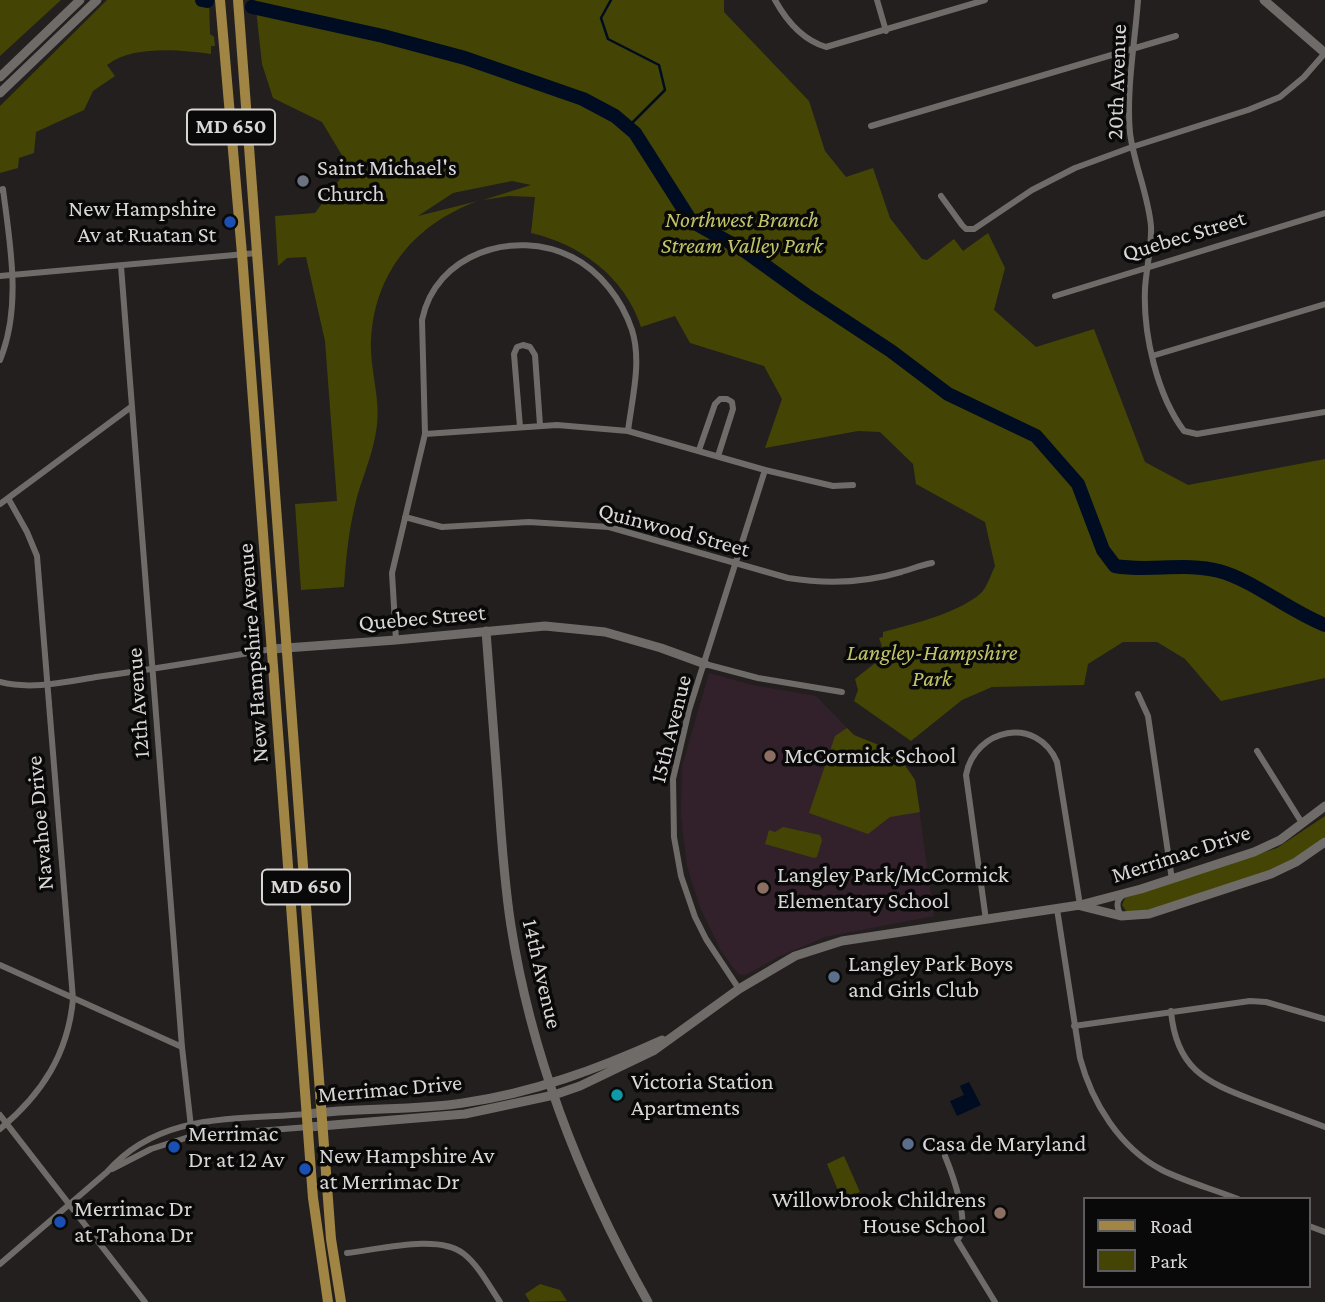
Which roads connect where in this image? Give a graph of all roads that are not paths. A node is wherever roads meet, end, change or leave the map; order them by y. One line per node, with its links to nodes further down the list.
1 (80, 0): 15 (street)
2 (97, 0): 16 (street)
3 (220, 0): 23 (main road, New Hampshire Avenue / MD 650)
4 (238, 0): 22 (main road, New Hampshire Avenue / MD 650)
5 (775, 0): 11 (street)
6 (877, 0): 11 (street)
7 (985, 0): 10 (street)
8 (1138, 0): 13 (street, 20th Avenue)
9 (1264, 0): 14 (street)
10 (969, 2): 11 (street)
11 (886, 30)
12 (1176, 36): 13 (street)
13 (1135, 48): 17 (street); 18 (street, 20th Avenue)
14 (1325, 53): 18 (street)
15 (0, 77)
16 (0, 93)
17 (871, 126)
18 (1132, 147): 20 (street); 25 (street, 20th Avenue)
19 (0, 190): 26 (street)
20 (941, 196)
21 (1325, 213): 25 (street, Quebec Street)
22 (257, 253): 23 (street); 49 (main road, New Hampshire Avenue / MD 650)
23 (242, 254): 24 (street); 50 (main road, New Hampshire Avenue / MD 650)
24 (121, 266): 26 (street); 32 (street, 12th Avenue)
25 (1147, 268): 28 (street, Quebec Street); 30 (street, 20th Avenue)
26 (12, 274): 27 (street); 31 (street)
27 (0, 276)
28 (1055, 296)
29 (1325, 304): 30 (street)
30 (1152, 356): 33 (street, 20th Avenue)
31 (0, 360)
32 (131, 407): 42 (street); 52 (street, 12th Avenue)
33 (1325, 412)
34 (540, 425): 35 (street); 35 (street); 36 (street)
35 (520, 427): 37 (street)
36 (628, 431): 37 (street); 38 (street)
37 (425, 434): 44 (street)
38 (699, 450): 39 (street); 39 (street)
39 (719, 456): 40 (street)
40 (765, 470): 41 (street); 45 (street, 15th Avenue)
41 (853, 485)
42 (8, 498): 43 (street); 54 (street, Navahoe Drive)
43 (0, 504)
44 (405, 517): 45 (street, Quinwood Street); 48 (street)
45 (737, 563): 46 (street, Quinwood Street); 51 (street, 15th Avenue)
46 (932, 563)
47 (486, 631): 48 (street, Quebec Street); 51 (street, Quebec Street); 75 (street, 14th Avenue)
48 (396, 640): 49 (street, Quebec Street)
49 (286, 647): 50 (street, Quebec Street); 77 (main road, New Hampshire Avenue / MD 650)
50 (272, 649): 52 (street, Quebec Street); 78 (main road, New Hampshire Avenue / MD 650)
51 (705, 664): 55 (street, Quebec Street); 68 (street, 15th Avenue)
52 (153, 670): 54 (street, Quebec Street); 74 (street, 12th Avenue)
53 (0, 682): 54 (street, Quebec Street)
54 (46, 684): 69 (street, Navahoe Drive)
55 (842, 692)
56 (1138, 694): 61 (street)
57 (1257, 751): 59 (street)
58 (1325, 806): 59 (street, Merrimac Drive)
59 (1302, 823): 61 (street, Merrimac Drive)
60 (1325, 842): 65 (street, Merrimac Drive)
61 (1172, 880): 62 (street, Merrimac Drive)
62 (1124, 894): 63 (street, Merrimac Drive); 65 (street)
63 (1080, 905): 64 (street, Merrimac Drive); 65 (street, Merrimac Drive); 66 (street)
64 (1056, 909): 66 (street, Merrimac Drive); 72 (street)
65 (1121, 916)
66 (986, 919): 68 (street, Merrimac Drive)
67 (0, 965): 69 (street)
68 (739, 989): 73 (street, Merrimac Drive)
69 (72, 999): 74 (street); 82 (street, Navahoe Drive)
70 (1171, 1011): 71 (street); 72 (street); 83 (street)
71 (1325, 1019)
72 (1074, 1026): 88 (street)
73 (679, 1032): 75 (street, Merrimac Drive); 76 (street, Merrimac Drive)
74 (182, 1047): 80 (street, 12th Avenue)
75 (550, 1084): 76 (street, 14th Avenue); 77 (street, Merrimac Drive)
76 (554, 1096): 81 (street, Merrimac Drive); 98 (street, 14th Avenue)
77 (323, 1112): 78 (street, Merrimac Drive); 81 (main road, New Hampshire Avenue / MD 650)
78 (308, 1114): 80 (street, Merrimac Drive); 84 (main road, New Hampshire Avenue / MD 650)
79 (0, 1115): 82 (street)
80 (189, 1124): 85 (street, 12th Avenue); 87 (street, Merrimac Drive)
81 (324, 1126): 84 (street, Merrimac Drive); 96 (main road, New Hampshire Avenue / MD 650)
82 (3, 1127): 91 (street)
83 (1325, 1127)
84 (309, 1128): 85 (street, Merrimac Drive); 95 (main road, New Hampshire Avenue / MD 650)
85 (192, 1136): 87 (street, Merrimac Drive)
86 (945, 1156): 99 (street)
87 (107, 1171): 91 (street, Merrimac Drive)
88 (1216, 1190): 89 (street); 90 (street)
89 (1214, 1197)
90 (1233, 1197)
91 (71, 1203): 93 (street, Merrimac Drive); 94 (street)
92 (347, 1253): 97 (street)
93 (0, 1264)
94 (145, 1302)
95 (328, 1302)
96 (341, 1302)
97 (500, 1302)
98 (648, 1302)
99 (995, 1302)

